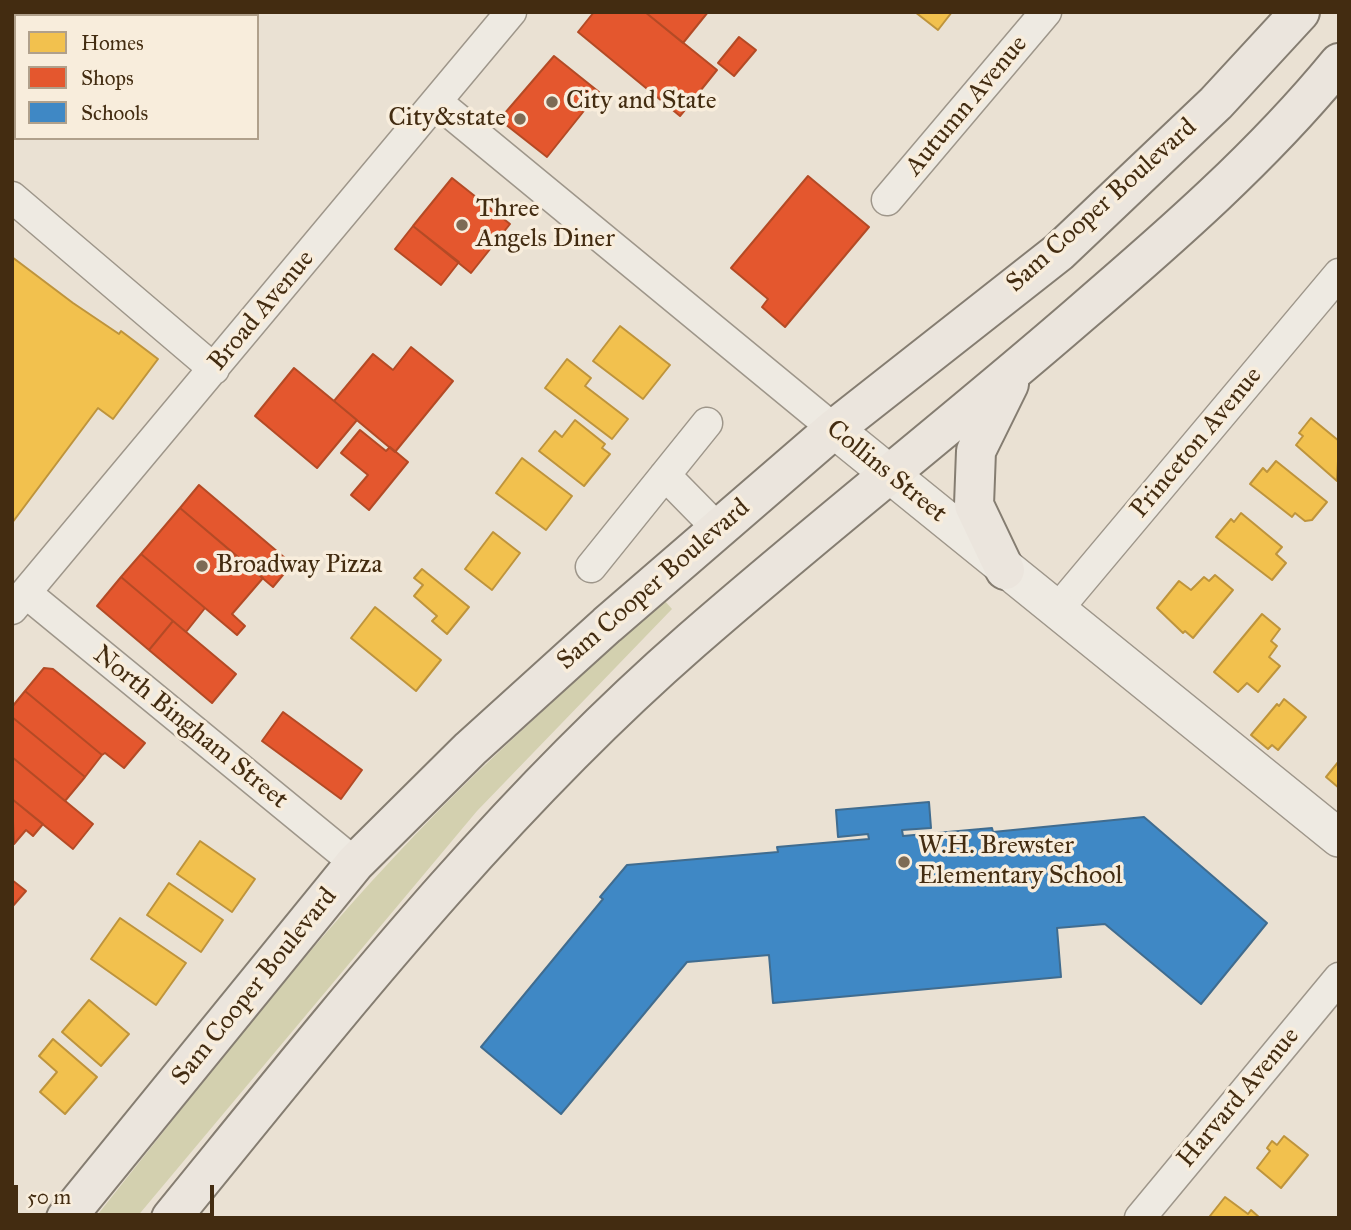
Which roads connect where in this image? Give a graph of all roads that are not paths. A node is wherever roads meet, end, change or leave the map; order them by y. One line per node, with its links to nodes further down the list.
1 (511, 12): 5 (street, Broad Avenue)
2 (1300, 12): 12 (main road, Sam Cooper Boulevard)
3 (1044, 13): 7 (street, Autumn Avenue)
4 (1339, 63): 9 (main road)
5 (437, 102): 10 (street, Broad Avenue); 12 (street, Collins Street)
6 (12, 197): 10 (street)
7 (887, 200)
8 (1339, 274): 19 (street, Princeton Avenue)
9 (1021, 366): 14 (main road); 17 (main road)
10 (215, 369): 18 (street, Broad Avenue)
11 (707, 423): 13 (street)
12 (834, 429): 14 (street, Collins Street); 15 (main road, Sam Cooper Boulevard)
13 (665, 475): 15 (street); 16 (street)
14 (890, 475): 17 (street, Collins Street); 24 (main road)
15 (718, 529): 21 (main road, Sam Cooper Boulevard)
16 (591, 566)
17 (1005, 569): 19 (street, Collins Street)
18 (19, 601): 21 (street, North Bingham Street)
19 (1056, 611): 20 (street, Collins Street)
20 (1339, 838)
21 (355, 863): 23 (main road, Sam Cooper Boulevard)
22 (1339, 978): 25 (street, Harvard Avenue)
23 (66, 1218)
24 (171, 1218)
25 (1140, 1218)

